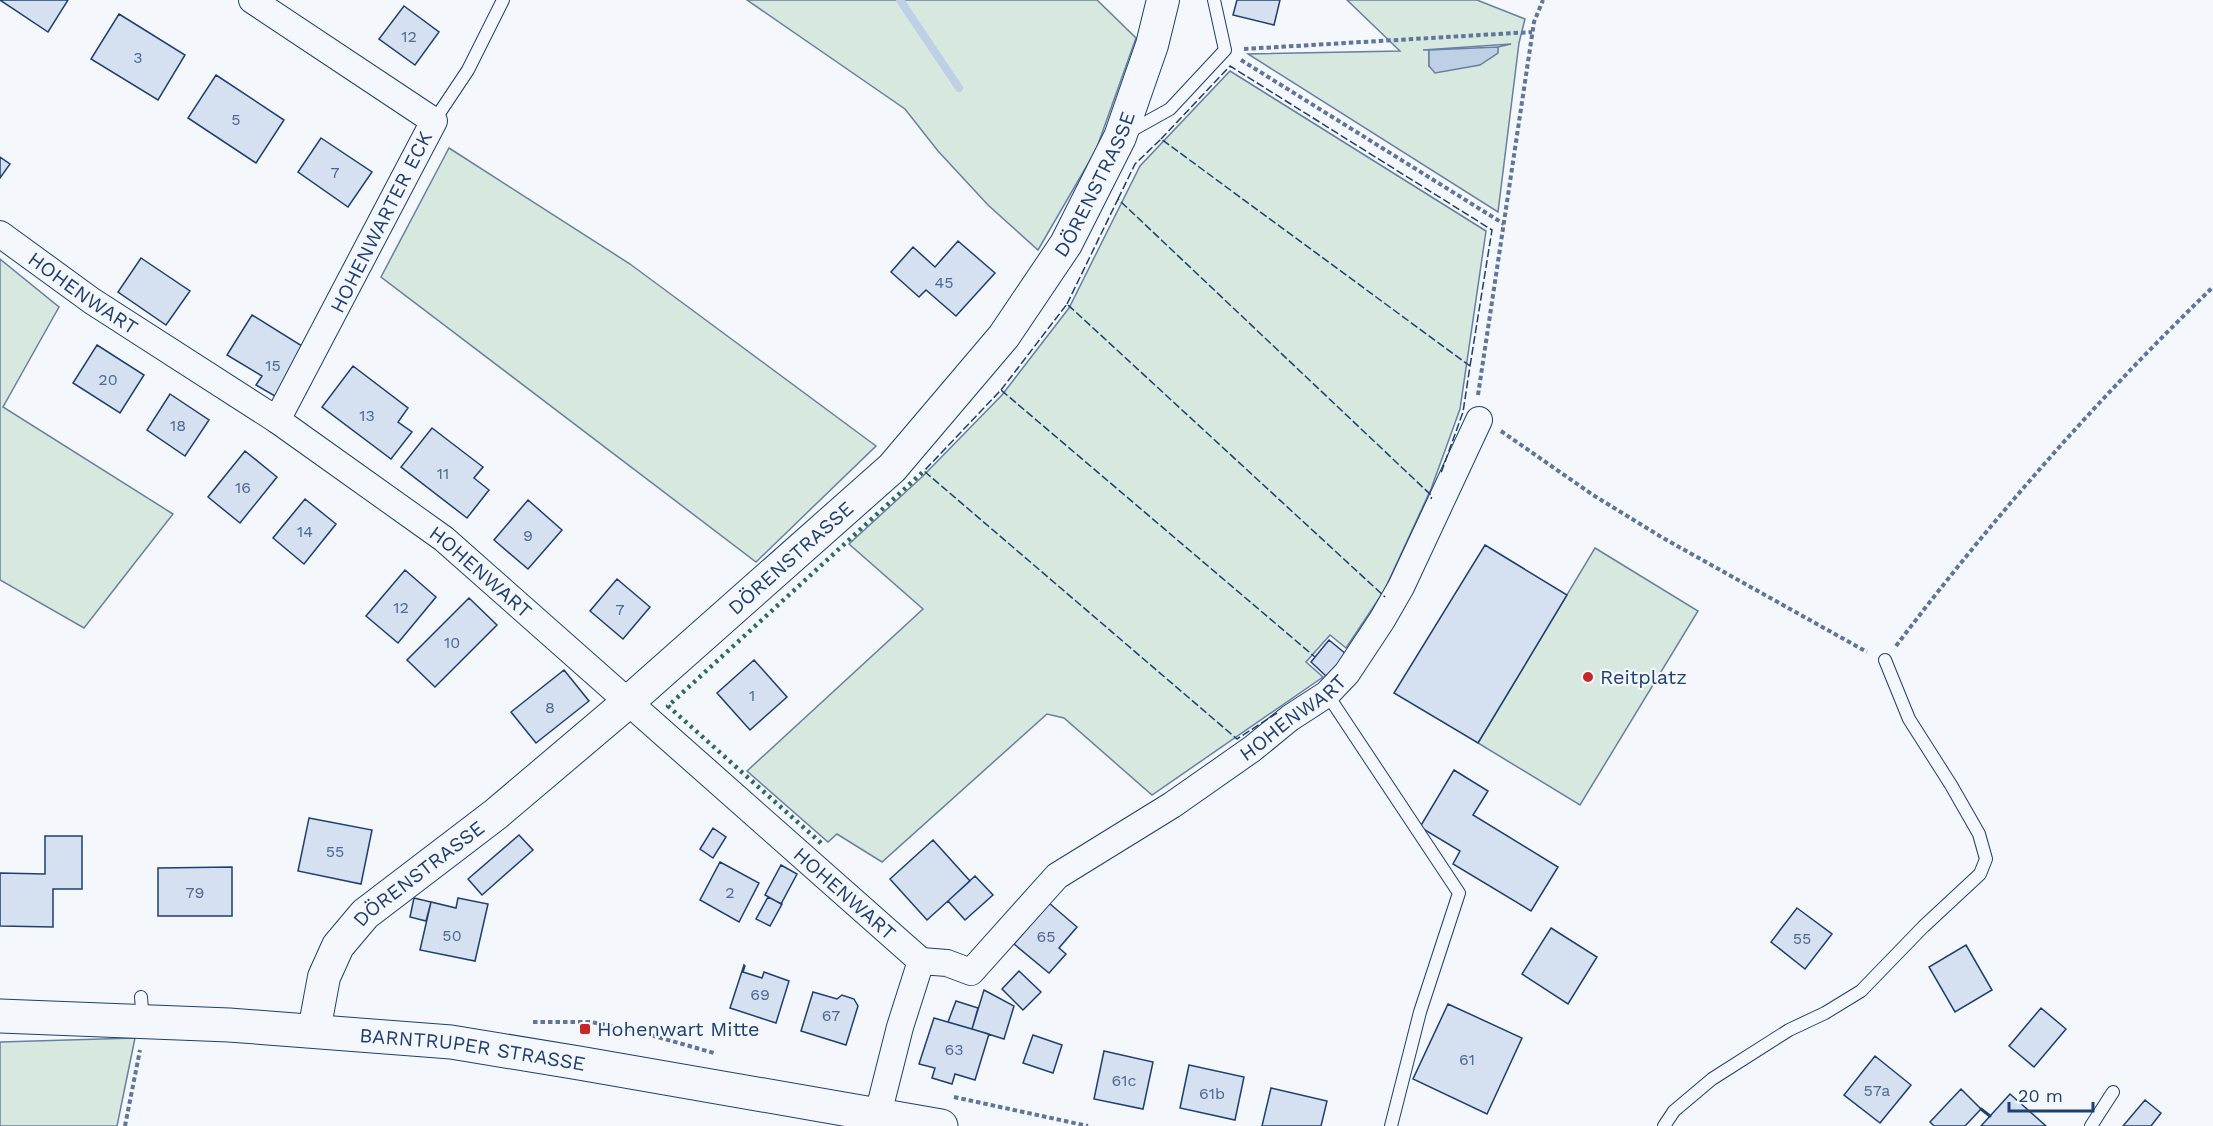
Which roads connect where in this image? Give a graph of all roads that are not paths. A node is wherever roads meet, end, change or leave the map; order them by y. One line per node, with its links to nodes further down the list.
1 (252, 0): 5 (street, HOHENWARTER ECK)
2 (503, 0): 5 (lane)
3 (1163, 0): 6 (street, DÖRENSTRASSE)
4 (1214, 0): 6 (lane)
5 (434, 121): 8 (street, HOHENWARTER ECK)
6 (1120, 137): 12 (street, DÖRENSTRASSE)
7 (0, 234): 8 (street, HOHENWART)
8 (277, 420): 12 (street, HOHENWART)
9 (1479, 420): 11 (street, HOHENWART)
10 (1885, 660): 20 (lane)
11 (1327, 694): 13 (street, HOHENWART); 19 (lane)
12 (627, 703): 13 (street, HOHENWART); 15 (street, DÖRENSTRASSE)
13 (921, 961): 17 (street)
14 (0, 1016): 15 (main road, BARNTRUPER STRASSE)
15 (314, 1031): 17 (main road, BARNTRUPER STRASSE)
16 (2113, 1092): 21 (lane)
17 (878, 1114): 18 (main road, BARNTRUPER STRASSE)
18 (941, 1126)
19 (1391, 1126)
20 (1664, 1126)
21 (2091, 1126)

